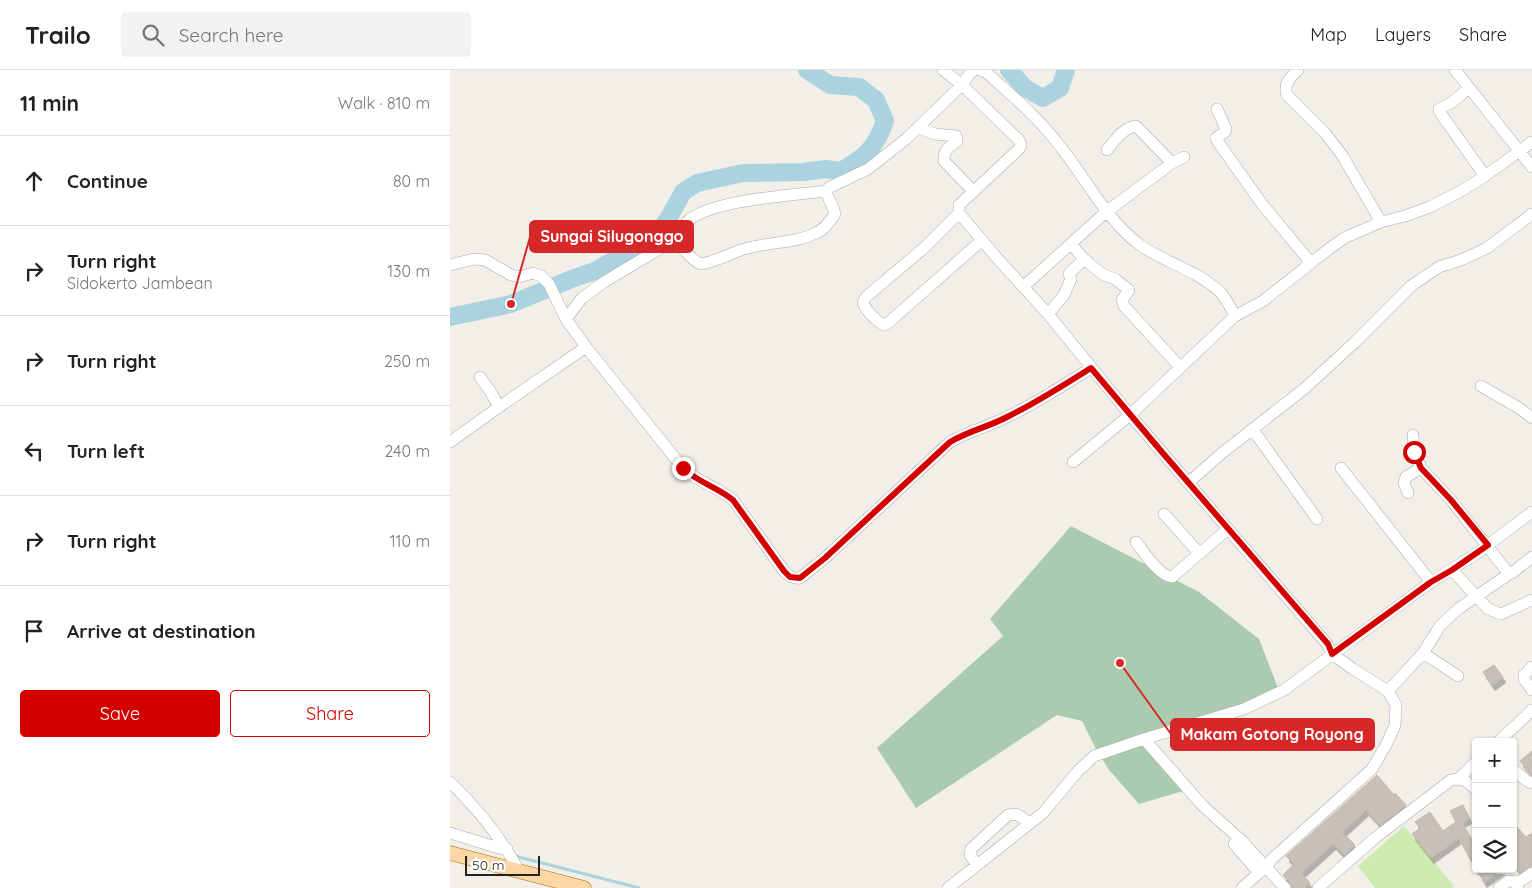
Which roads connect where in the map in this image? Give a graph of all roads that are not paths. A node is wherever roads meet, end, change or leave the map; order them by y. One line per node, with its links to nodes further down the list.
1 (943, 70): 6 (street)
2 (975, 70): 6 (street)
3 (980, 70): 19 (street)
4 (1298, 70): 22 (street)
5 (1456, 70): 7 (street)
6 (962, 85): 9 (street); 18 (street)
7 (1469, 88): 12 (street); 16 (street)
8 (1217, 109): 28 (street)
9 (919, 128): 17 (street); 18 (street)
10 (1532, 142): 12 (street)
11 (1107, 150): 14 (street)
12 (1519, 152): 15 (street); 16 (street)
13 (1184, 157): 14 (street)
14 (1172, 163): 19 (street)
15 (1532, 167)
16 (1485, 176): 22 (street)
17 (826, 191): 24 (street); 24 (street)
18 (973, 192): 20 (street)
19 (1106, 212): 25 (street); 33 (street)
20 (958, 213): 23 (street); 23 (street)
21 (1531, 218): 43 (street)
22 (1380, 222): 28 (street)
23 (981, 240): 31 (street)
24 (676, 243): 34 (street)
25 (1071, 244): 26 (street); 27 (street)
26 (1053, 259): 30 (street); 31 (street)
27 (1084, 259): 30 (street); 36 (street)
28 (1311, 263): 33 (street)
29 (450, 265): 34 (street)
30 (1069, 274): 32 (street)
31 (1023, 287): 32 (street)
32 (1048, 314): 37 (street)
33 (1235, 316): 36 (street)
34 (566, 319): 35 (street)
35 (586, 347): 37 (street); 40 (street)
36 (1180, 367): 41 (street)
37 (1091, 368): 41 (street)
38 (480, 377): 40 (street)
39 (1481, 386): 42 (street)
40 (499, 408): 45 (street)
41 (1130, 414): 46 (street); 49 (street)
42 (1532, 418)
43 (1253, 430): 49 (street); 53 (street)
44 (1413, 435): 48 (street)
45 (450, 442)
46 (1073, 462)
47 (1341, 468): 61 (street)
48 (1421, 468): 50 (street); 56 (street)
49 (1188, 483): 54 (street)
50 (1408, 493)
51 (1532, 512): 56 (street)
52 (1164, 514): 57 (street)
53 (1316, 518)
54 (1228, 529): 57 (street); 65 (street)
55 (1136, 542): 57 (street)
56 (1488, 545): 59 (street); 60 (street)
57 (1199, 553)
58 (1532, 557): 60 (street)
59 (1452, 570): 61 (street); 62 (street)
60 (1509, 574): 62 (street)
61 (1431, 582): 65 (street)
62 (1475, 597): 63 (street); 64 (street)
63 (1532, 600)
64 (1423, 653): 67 (street); 69 (street)
65 (1332, 654): 69 (street); 72 (street)
66 (1532, 667): 68 (street)
67 (1458, 676)
68 (1532, 690)
69 (1388, 691): 84 (street)
70 (1532, 710): 71 (street)
71 (1502, 738)
72 (1144, 739): 79 (street); 84 (street)
73 (1472, 766): 75 (street)
74 (1517, 772): 77 (street)
75 (1459, 778): 78 (street); 92 (street)
76 (450, 782): 82 (street)
77 (1532, 783)
78 (1472, 786)
79 (1030, 823): 83 (street); 83 (street)
80 (450, 833): 82 (street)
81 (450, 852): 85 (main road)
82 (509, 853): 85 (street)
83 (977, 865): 89 (street)
84 (1263, 870): 90 (street); 91 (street)
85 (519, 871): 88 (main road)
86 (1532, 873): 87 (street)
87 (1508, 886)
88 (584, 888)
89 (948, 888)
90 (1242, 888)
91 (1285, 888)
92 (1318, 888)

